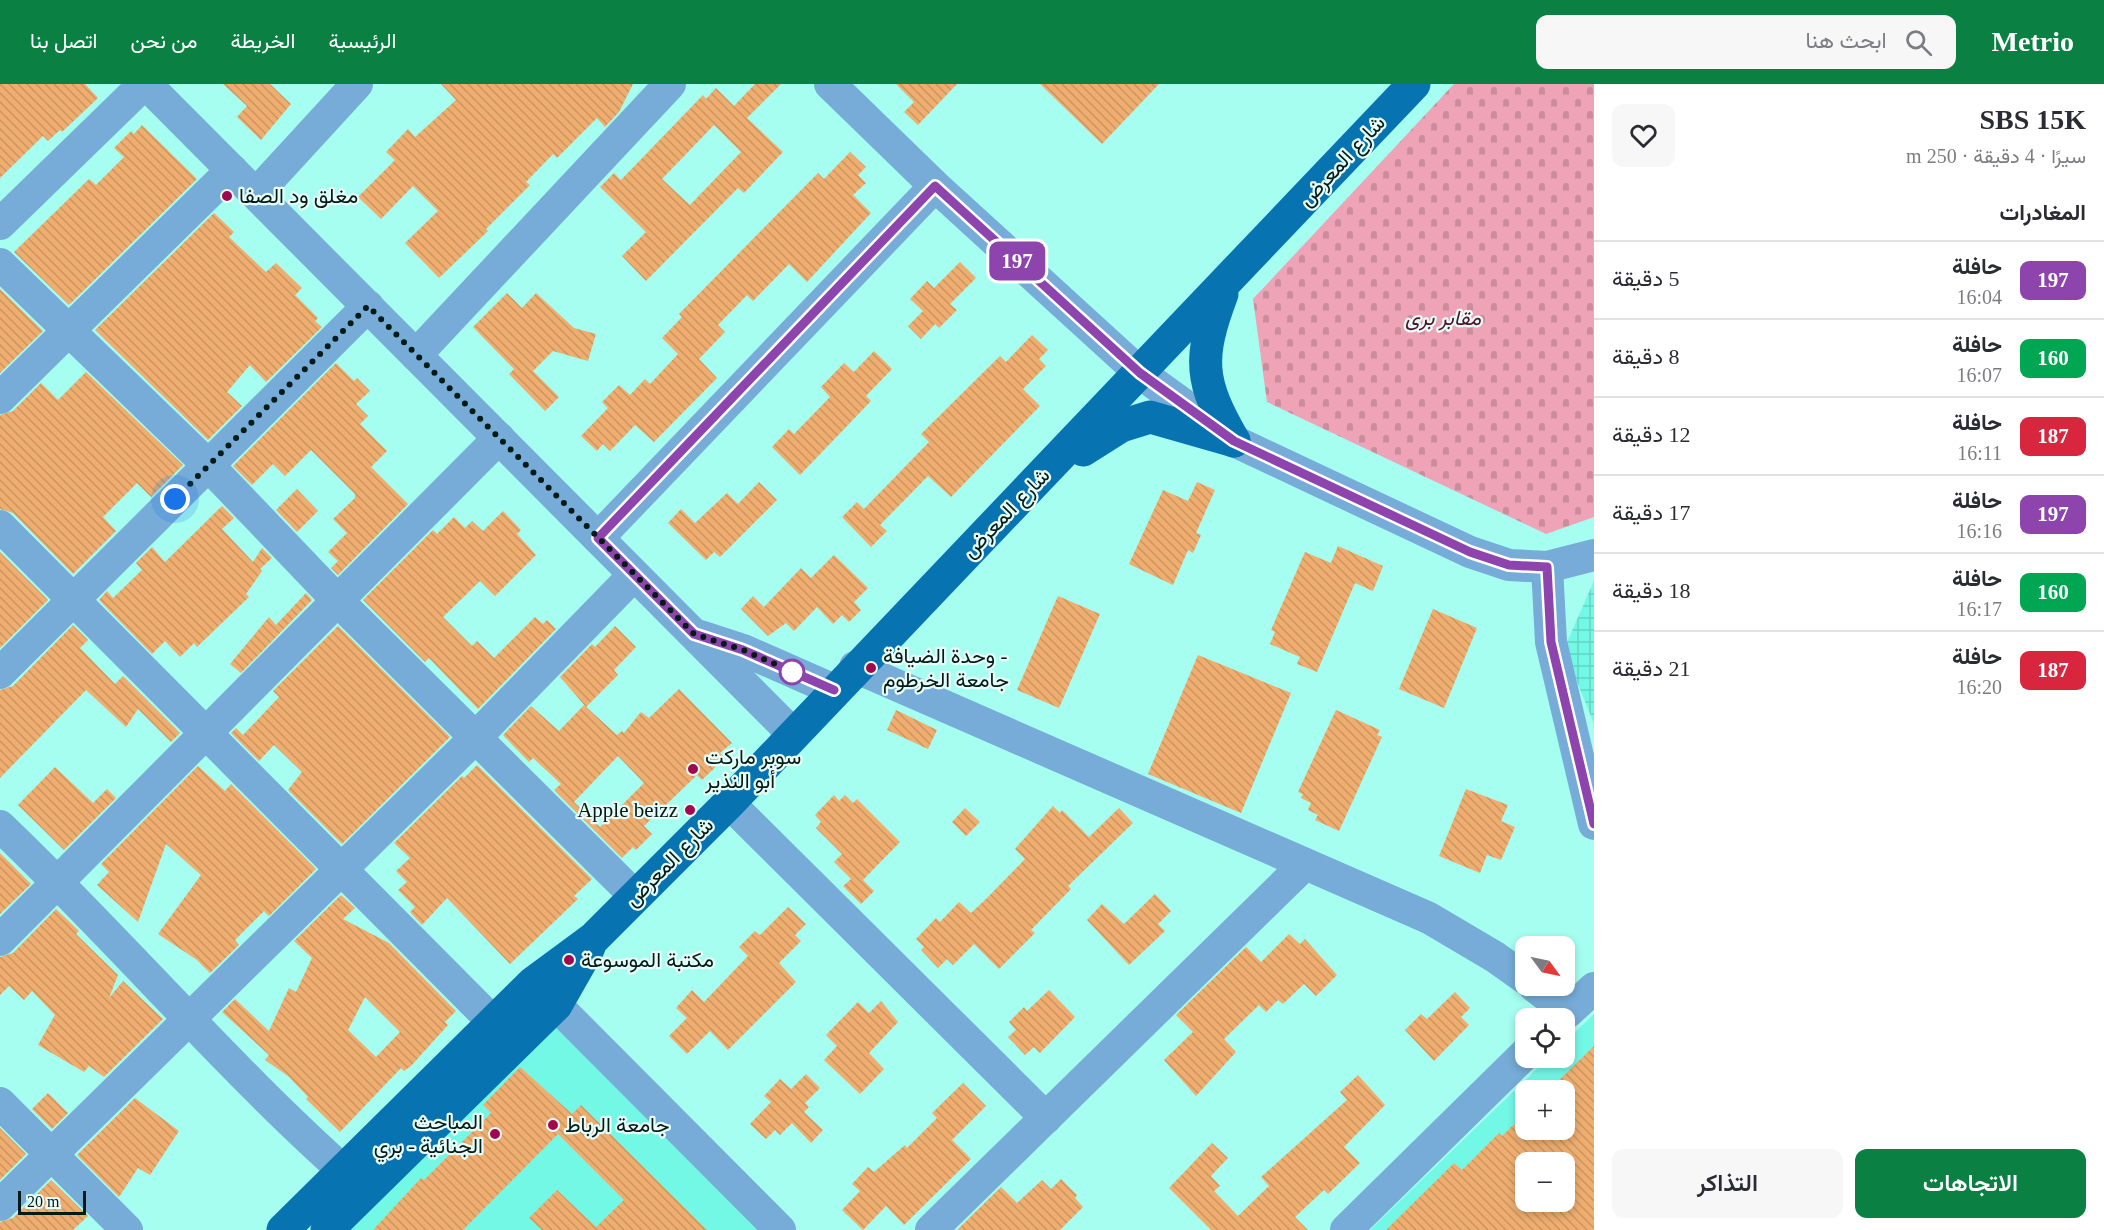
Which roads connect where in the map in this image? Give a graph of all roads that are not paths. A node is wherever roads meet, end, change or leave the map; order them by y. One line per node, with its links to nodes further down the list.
1 (145, 84): 6 (street); 9 (street)
2 (357, 84): 8 (street)
3 (670, 84): 14 (street)
4 (830, 84): 7 (street)
5 (1414, 84): 11 (main road, شارع المعرض)
6 (232, 170): 8 (street); 13 (street)
7 (935, 186): 15 (street); 22 (street)
8 (256, 194): 12 (street)
9 (0, 224)
10 (0, 264): 13 (street)
11 (1226, 284): 15 (main road, شارع المعرض); 18 (main road)
12 (368, 306): 14 (street); 19 (street)
13 (69, 330): 16 (street); 19 (street)
14 (416, 355): 17 (street)
15 (1140, 373): 18 (street); 20 (main road, شارع المعرض)
16 (0, 398)
17 (499, 438): 22 (street); 27 (street)
18 (1234, 441): 20 (main road); 24 (street)
19 (208, 465): 26 (street); 27 (street)
20 (1041, 477): 30 (main road, شارع المعرض)
21 (0, 526): 26 (street)
22 (598, 538): 25 (street)
23 (1594, 555): 24 (street)
24 (1547, 567): 35 (street)
25 (634, 574): 28 (street); 33 (street)
26 (74, 601): 29 (street); 31 (street)
27 (338, 601): 31 (street); 33 (street)
28 (694, 634): 30 (street); 32 (street)
29 (0, 673)
30 (845, 678): 32 (main road, شارع المعرض); 37 (street)
31 (205, 732): 38 (street); 39 (street)
32 (793, 734): 34 (main road, شارع المعرض)
33 (476, 737): 38 (street); 40 (street)
34 (729, 803): 40 (main road, شارع المعرض); 55 (street)
35 (1594, 824)
36 (0, 826): 39 (street)
37 (1305, 864): 43 (street); 55 (street)
38 (339, 870): 50 (street); 51 (street)
39 (58, 882): 42 (street); 50 (street)
40 (634, 895): 41 (main road, شارع المعرض)
41 (594, 938): 44 (main road, شارع المعرض); 47 (main road, شارع المعرض)
42 (0, 940)
43 (1515, 972)
44 (533, 983): 47 (street); 51 (main road, شارع المعرض)
45 (1593, 990): 49 (street)
46 (1544, 996): 48 (street)
47 (556, 1005): 52 (main road, شارع المعرض); 62 (street)
48 (1557, 1008)
49 (1572, 1008)
50 (188, 1018): 56 (street); 57 (street)
51 (493, 1022): 52 (street); 57 (main road, شارع المعرض)
52 (516, 1045): 57 (main road, شارع المعرض)
53 (1515, 1064): 64 (street)
54 (0, 1103): 56 (street)
55 (1046, 1118): 63 (street)
56 (52, 1154): 58 (street); 59 (street)
57 (355, 1181): 60 (main road, شارع المعرض); 61 (main road, شارع المعرض)
58 (0, 1205)
59 (127, 1230)
60 (283, 1230)
61 (327, 1230)
62 (780, 1230)
63 (930, 1230)
64 (1346, 1230)

